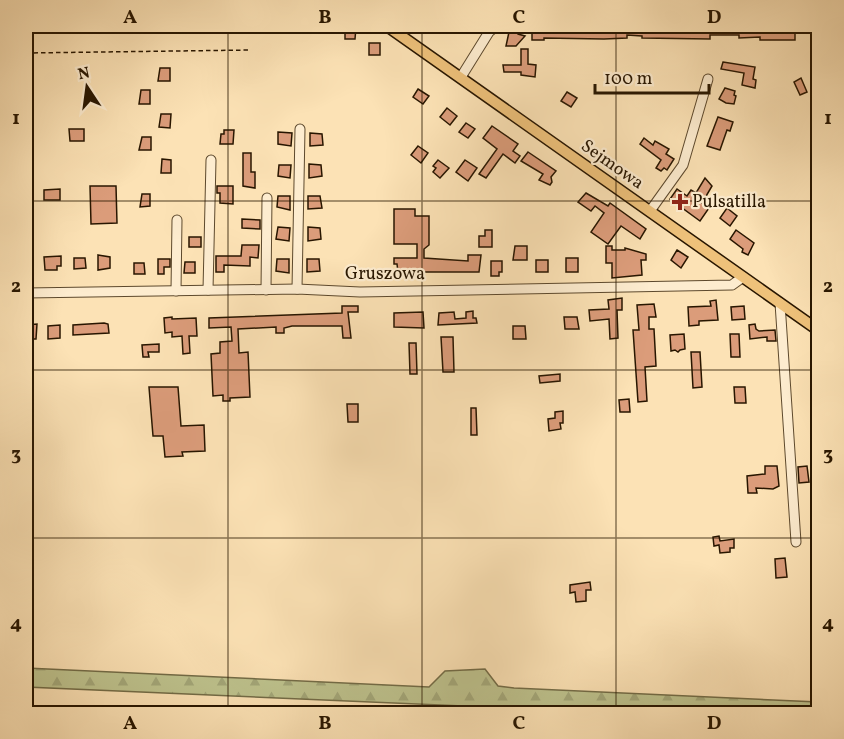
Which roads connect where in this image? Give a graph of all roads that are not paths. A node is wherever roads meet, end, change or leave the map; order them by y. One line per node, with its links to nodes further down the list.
1 (387, 26): 3 (main road, Sejmowa)
2 (496, 26): 3 (street)
3 (461, 77): 8 (main road, Sejmowa)
4 (708, 79): 8 (street)
5 (300, 129): 13 (street)
6 (211, 160): 11 (street)
7 (267, 198): 12 (street)
8 (650, 211): 10 (main road, Sejmowa)
9 (177, 220): 14 (street)
10 (743, 277): 13 (street, Gruszowa); 16 (main road, Sejmowa)
11 (208, 290): 12 (street, Gruszowa); 14 (street, Gruszowa)
12 (266, 290): 13 (street, Gruszowa)
13 (297, 290)
14 (176, 291): 15 (street, Gruszowa)
15 (26, 293)
16 (780, 303): 17 (main road, Sejmowa); 18 (street)
17 (819, 330)
18 (796, 542)

